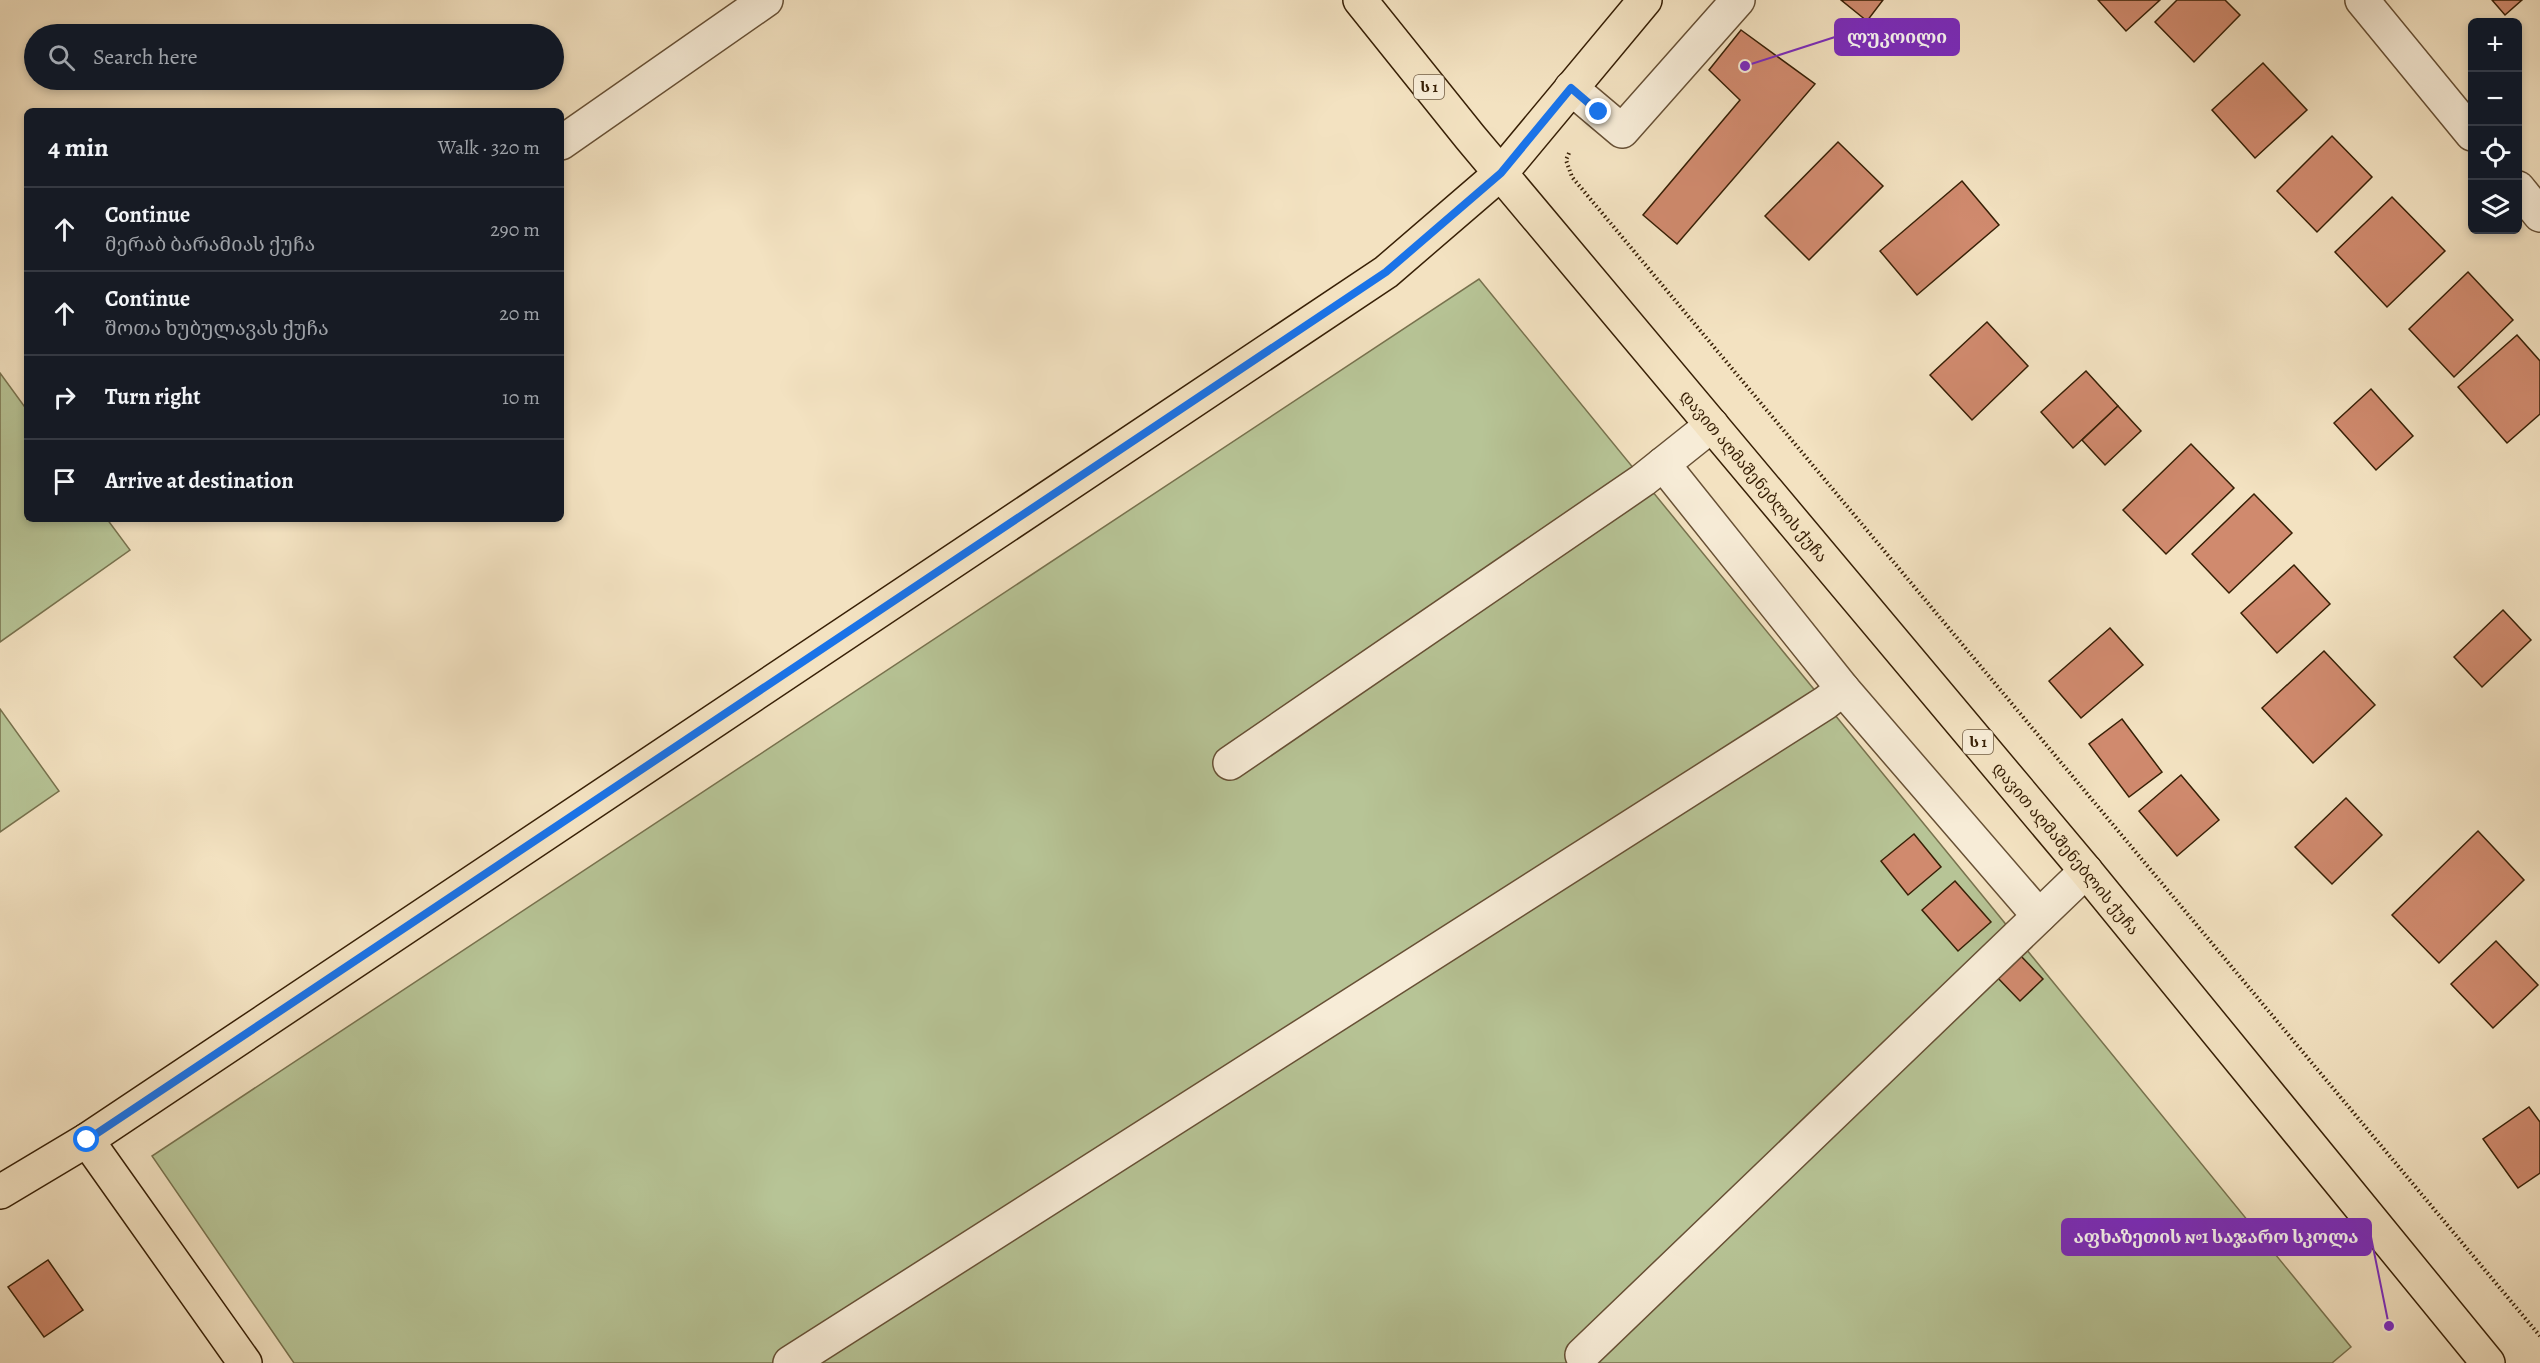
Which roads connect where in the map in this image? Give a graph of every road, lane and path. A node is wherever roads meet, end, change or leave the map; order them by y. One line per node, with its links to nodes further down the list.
1 (766, 0): 9 (street)
2 (1359, 0): 10 (main road, ს 1)
3 (1645, 0): 6 (main road)
4 (1738, 0): 7 (street)
5 (2367, 2): 8 (street)
6 (1571, 88): 7 (street); 10 (main road)
7 (1599, 112): 21 (path)
8 (2468, 129)
9 (564, 141)
10 (1501, 173): 13 (main road, დავით აღმაშენებლის ქუჩა / ს 1); 19 (main road)
11 (2522, 194): 12 (street)
12 (2540, 215)
13 (1712, 425): 14 (street); 17 (main road, დავით აღმაშენებლის ქუჩა / ს 1)
14 (1663, 464): 15 (street); 16 (street)
15 (1843, 689): 18 (street); 24 (street)
16 (1230, 763)
17 (2086, 871): 18 (street); 25 (main road, დავით აღმაშენებლის ქუჩა / ს 1)
18 (2039, 916): 22 (street)
19 (87, 1140): 20 (main road); 23 (main road)
20 (0, 1192)
21 (2540, 1336)
22 (1582, 1355)
23 (245, 1363)
24 (790, 1363)
25 (2488, 1363)

